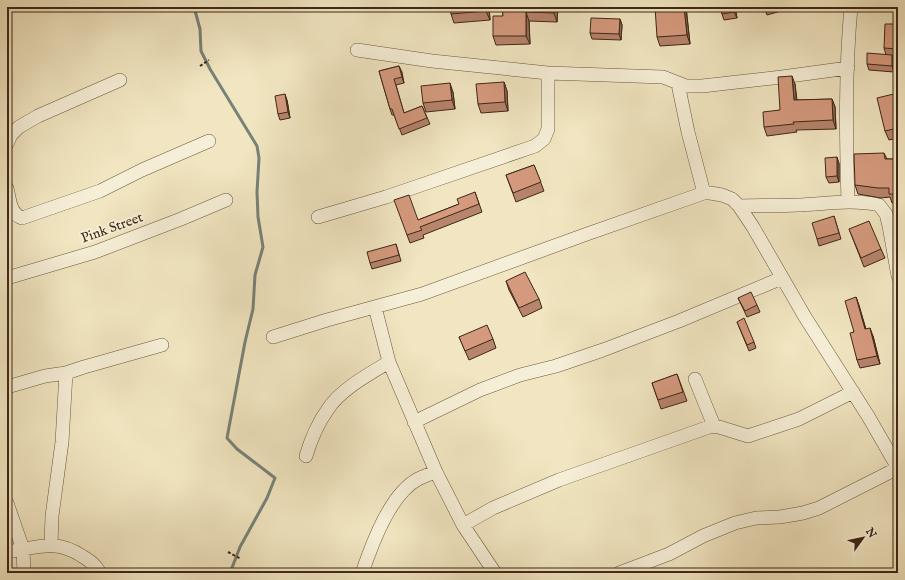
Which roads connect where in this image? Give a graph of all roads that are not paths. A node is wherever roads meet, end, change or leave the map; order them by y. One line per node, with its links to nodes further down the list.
1 (851, 7): 3 (street)
2 (357, 50): 4 (street)
3 (848, 68): 6 (street); 12 (street)
4 (548, 73): 6 (street); 14 (street)
5 (120, 80): 8 (street)
6 (678, 84): 10 (street)
7 (208, 141): 9 (street)
8 (7, 144)
9 (7, 188)
10 (704, 193): 13 (street); 18 (street)
11 (226, 200): 16 (street, Pink Street)
12 (848, 202): 13 (street); 15 (street)
13 (739, 206): 17 (street)
14 (318, 217)
15 (898, 276)
16 (7, 278)
17 (782, 278): 25 (street); 26 (street)
18 (375, 307): 19 (street); 21 (street)
19 (273, 337)
20 (162, 345): 22 (street)
21 (389, 362): 26 (street); 28 (street)
22 (66, 373): 24 (street); 33 (street)
23 (695, 379): 27 (street)
24 (7, 387)
25 (853, 392): 27 (street); 29 (street)
26 (414, 422): 30 (street)
27 (714, 426): 32 (street)
28 (306, 456)
29 (898, 468): 40 (street)
30 (436, 472): 32 (street); 38 (street)
31 (7, 504): 34 (street)
32 (463, 525): 39 (street)
33 (50, 545): 34 (street); 37 (street)
34 (23, 549): 35 (street); 36 (street)
35 (7, 552)
36 (24, 573)
37 (100, 573)
38 (362, 573)
39 (494, 573)
40 (619, 573)

